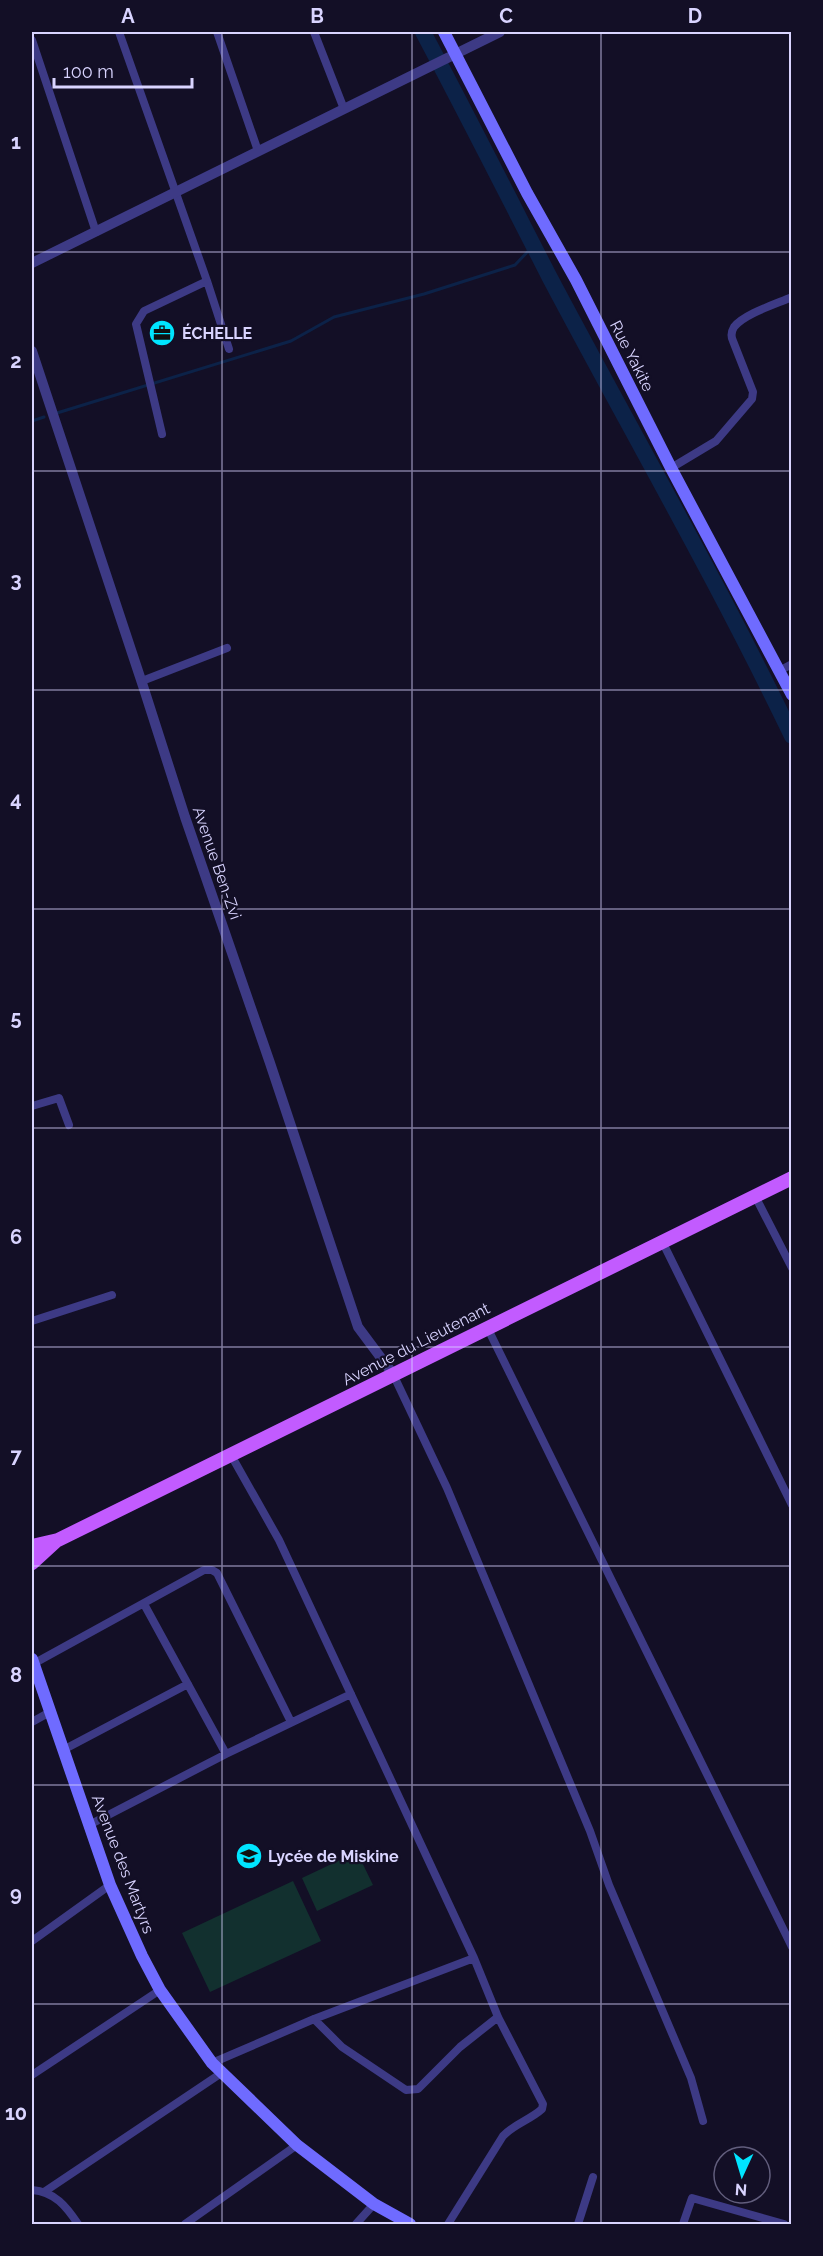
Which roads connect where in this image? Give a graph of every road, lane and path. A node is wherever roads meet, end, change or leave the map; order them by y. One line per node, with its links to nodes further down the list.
1 (119, 32): 10 (street)
2 (217, 32): 9 (street)
3 (314, 32): 8 (street)
4 (444, 32): 7 (main road, Rue Yakite)
5 (500, 32): 7 (street)
6 (32, 40): 11 (street)
7 (453, 55): 8 (street); 19 (main road, Rue Yakite)
8 (344, 109): 9 (street)
9 (258, 151): 10 (street)
10 (176, 193): 11 (street); 13 (street)
11 (96, 232): 12 (street)
12 (32, 263)
13 (207, 281): 15 (street); 18 (street)
14 (792, 297): 19 (street)
15 (229, 349)
16 (32, 351): 17 (street, Avenue Ben-Zvi)
17 (36, 376): 23 (street, Avenue Ben-Zvi)
18 (162, 434)
19 (671, 468): 22 (main road, Rue Yakite)
20 (227, 648): 23 (street)
21 (792, 664): 22 (street)
22 (779, 671): 24 (main road, Rue Yakite)
23 (142, 681): 34 (street, Avenue Ben-Zvi)
24 (792, 695)
25 (32, 1107): 26 (street)
26 (69, 1125)
27 (792, 1178): 28 (main road, Avenue du Lieutenant)
28 (755, 1196): 29 (main road, Avenue du Lieutenant); 30 (street)
29 (662, 1240): 33 (main road, Avenue du Lieutenant); 36 (street)
30 (792, 1268)
31 (112, 1295): 32 (street)
32 (32, 1321)
33 (487, 1327): 34 (main road, Avenue du Lieutenant); 52 (street)
34 (393, 1374): 35 (main road, Avenue du Lieutenant); 60 (street)
35 (231, 1455): 37 (main road, Avenue du Lieutenant); 43 (street)
36 (792, 1505)
37 (56, 1541): 38 (main road, Avenue du Lieutenant); 39 (main road, Avenue du Lieutenant)
38 (32, 1546)
39 (32, 1563)
40 (144, 1604): 41 (street); 42 (street); 46 (street)
41 (32, 1661): 44 (main road, Avenue des Martyrs)
42 (188, 1684): 47 (street); 48 (street)
43 (351, 1694): 46 (street); 53 (street)
44 (50, 1712): 45 (street); 47 (main road, Avenue des Martyrs)
45 (32, 1722)
46 (291, 1722): 48 (street)
47 (63, 1750): 49 (main road, Avenue des Martyrs)
48 (226, 1754): 49 (street)
49 (89, 1825): 50 (main road, Avenue des Martyrs)
50 (110, 1885): 51 (street); 54 (main road, Avenue des Martyrs)
51 (32, 1941)
52 (792, 1947)
53 (474, 1958): 55 (street); 56 (street)
54 (160, 1990): 57 (main road, Avenue des Martyrs); 59 (street)
55 (498, 2017): 56 (street); 70 (street)
56 (314, 2019): 57 (street)
57 (212, 2063): 58 (main road, Avenue des Martyrs)
58 (223, 2072): 61 (main road, Avenue des Martyrs); 64 (street)
59 (32, 2075)
60 (703, 2121)
61 (297, 2145): 65 (main road, Avenue des Martyrs); 67 (street)
62 (593, 2177): 71 (street)
63 (32, 2190): 64 (street)
64 (44, 2192): 66 (street)
65 (374, 2204): 68 (street); 69 (main road, Avenue des Martyrs)
66 (78, 2224)
67 (185, 2224)
68 (356, 2224)
69 (410, 2224)
70 (448, 2224)
71 (578, 2224)
72 (683, 2224): 73 (street)
73 (784, 2224)

